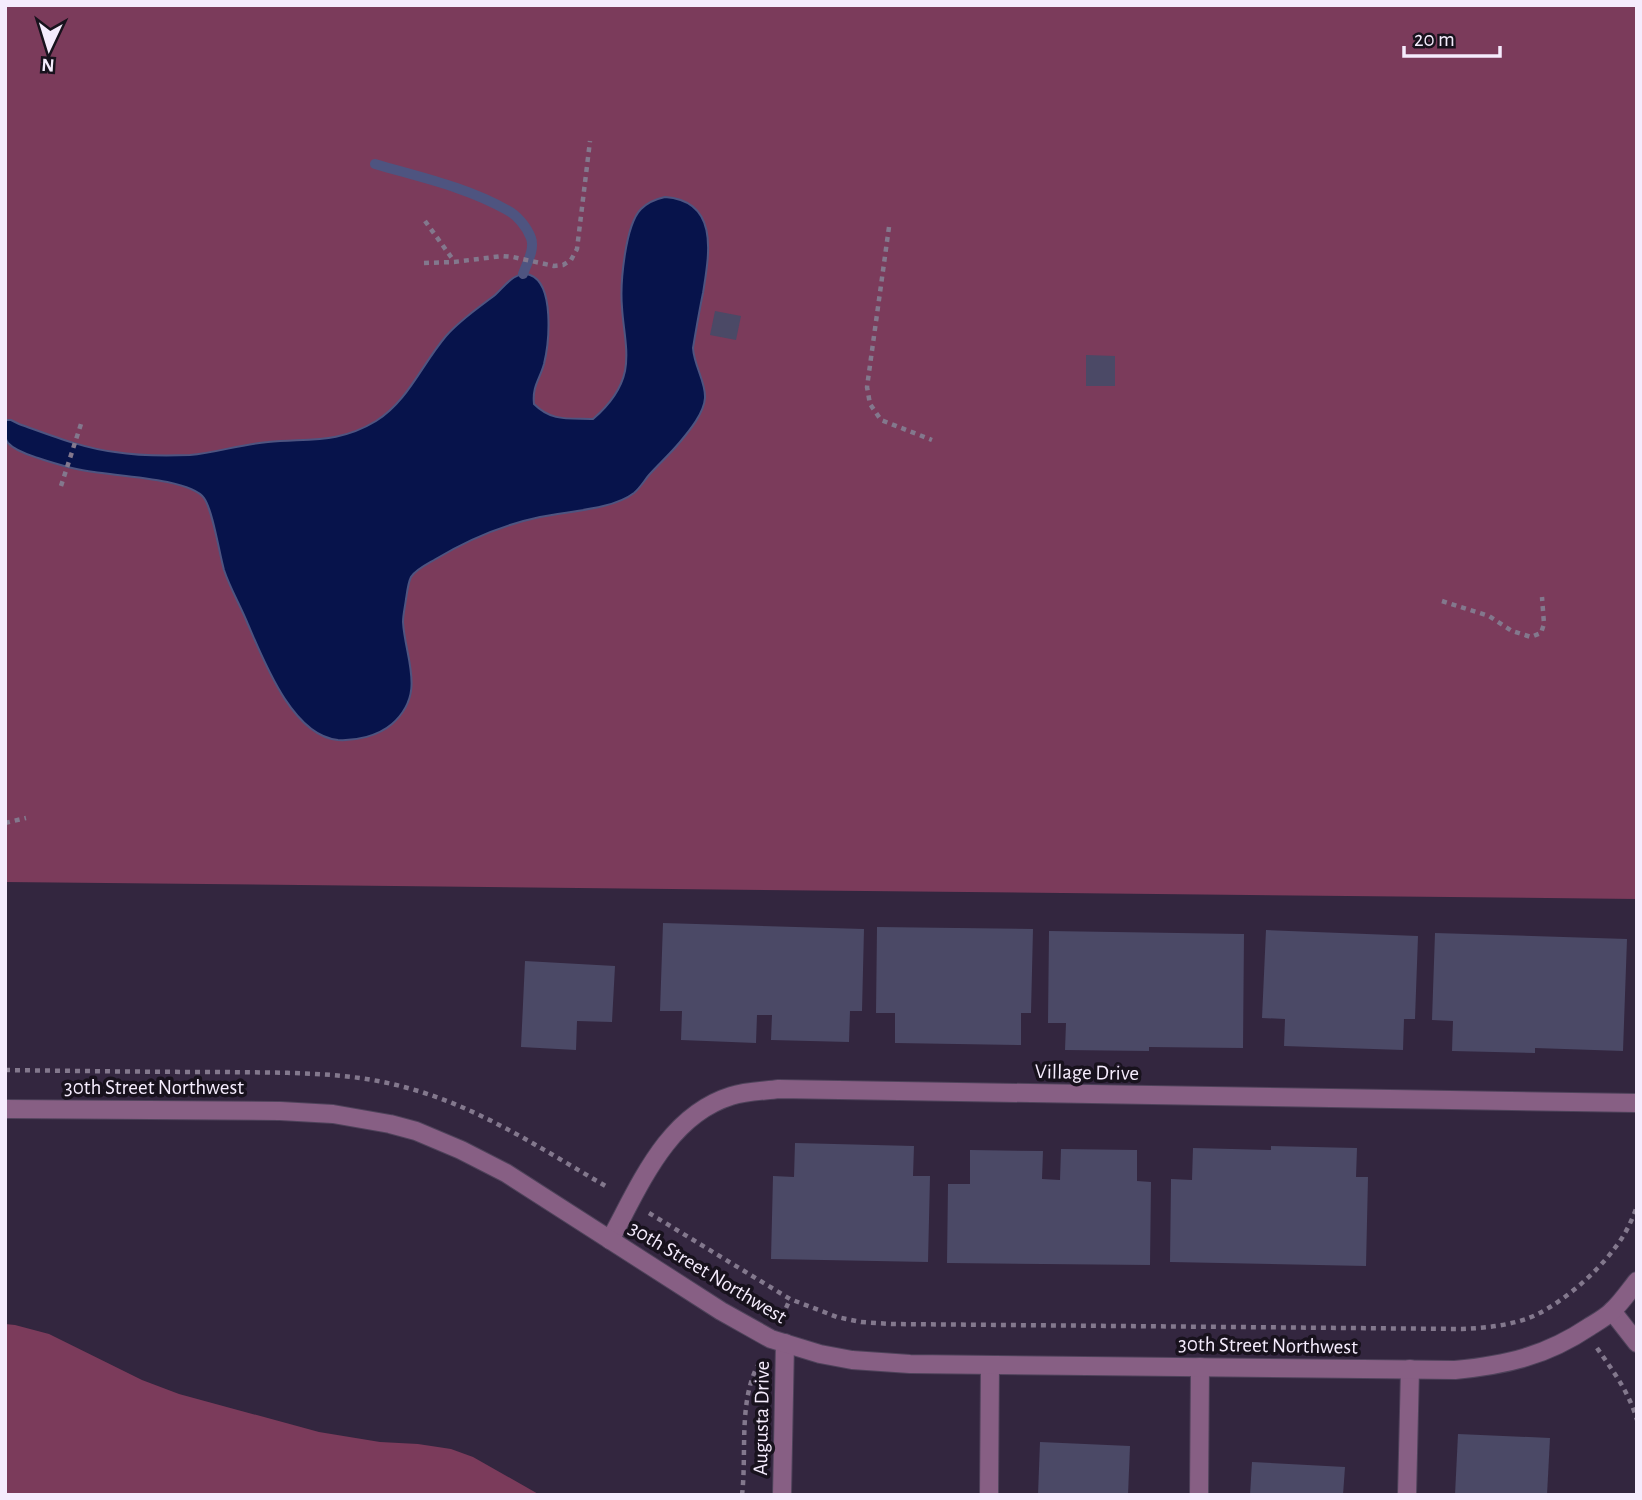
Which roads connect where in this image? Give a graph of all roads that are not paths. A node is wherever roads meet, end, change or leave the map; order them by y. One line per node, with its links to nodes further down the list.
1 (1637, 1103): 3 (street, Village Drive)
2 (5, 1109): 3 (street, 30th Street Northwest)
3 (610, 1240): 6 (street, 30th Street Northwest)
4 (1637, 1281): 5 (street, 30th Street Northwest)
5 (1612, 1311): 7 (street); 10 (street, 30th Street Northwest)
6 (785, 1343): 8 (street, 30th Street Northwest); 11 (street, Augusta Drive)
7 (1637, 1343)
8 (990, 1365): 9 (street, 30th Street Northwest); 12 (street)
9 (1200, 1367): 10 (street, 30th Street Northwest); 13 (street)
10 (1410, 1369): 14 (street)
11 (782, 1495)
12 (989, 1495)
13 (1199, 1495)
14 (1407, 1495)

